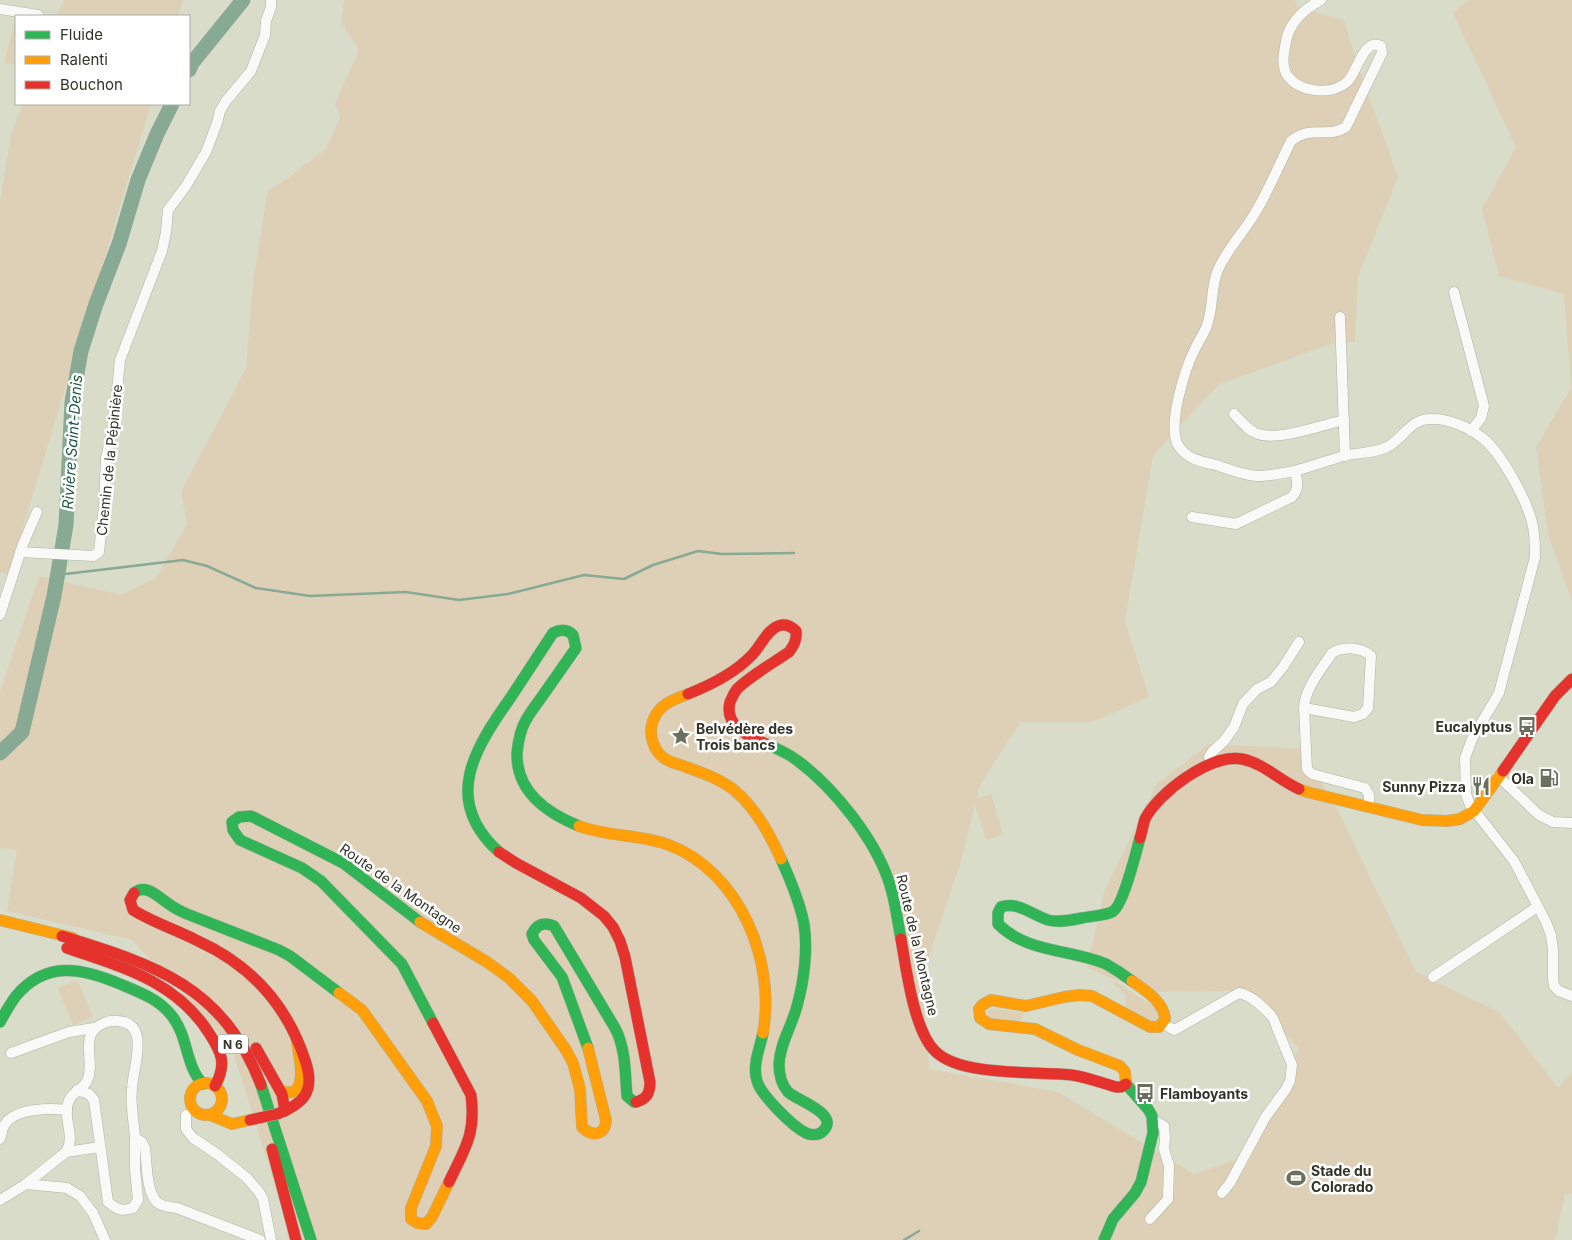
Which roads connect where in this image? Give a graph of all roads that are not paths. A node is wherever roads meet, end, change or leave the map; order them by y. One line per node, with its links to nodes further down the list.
1 (1321, 0): 11 (street)
2 (270, 4): 14 (street, Chemin de la Pépinière)
3 (0, 9): 4 (street)
4 (38, 15)
5 (1454, 292): 9 (street)
6 (1340, 317): 8 (street)
7 (1234, 414): 8 (street)
8 (1344, 420): 10 (street)
9 (1471, 431): 10 (street); 22 (street)
10 (1345, 456): 11 (street)
11 (1295, 471): 13 (street)
12 (37, 512): 14 (street)
13 (1192, 517)
14 (22, 553): 15 (street)
15 (0, 615)
16 (1299, 642): 19 (street)
17 (1572, 679): 20 (main road)
18 (1304, 708): 18 (street); 21 (street)
19 (1212, 763): 21 (main road); 31 (main road)
20 (1498, 776): 22 (main road); 23 (street)
21 (1369, 806): 22 (main road)
22 (1474, 811): 24 (street)
23 (1572, 823)
24 (1537, 907): 28 (street); 29 (street)
25 (0, 920): 27 (main road, N 6)
26 (0, 930): 27 (main road, N 6)
27 (61, 941): 38 (main road); 40 (main road); 60 (main road, N 6); 61 (main road, N 6)
28 (1433, 978)
29 (1572, 996)
30 (0, 1022): 35 (main road)
31 (1164, 1024): 37 (main road); 54 (street)
32 (94, 1028): 34 (street); 39 (street); 49 (street)
33 (296, 1037): 37 (main road, Route de la Montagne); 40 (main road); 44 (main road, Route de la Montagne)
34 (11, 1052)
35 (189, 1060): 36 (main road); 41 (main road)
36 (203, 1084): 38 (main road); 41 (main road)
37 (1126, 1084): 48 (main road)
38 (215, 1086): 42 (main road)
39 (77, 1090): 43 (street); 51 (street)
40 (280, 1090): 44 (main road)
41 (191, 1092): 46 (main road)
42 (222, 1102): 46 (main road); 47 (main road)
43 (66, 1110): 50 (street); 52 (street)
44 (281, 1112): 47 (main road, Route de la Montagne, bridge)
45 (186, 1115): 59 (street)
46 (210, 1115): 47 (main road, Route de la Montagne)
47 (248, 1120)
48 (1154, 1122): 56 (street); 62 (main road)
49 (135, 1138): 51 (street); 58 (street)
50 (0, 1139)
51 (100, 1148): 52 (street)
52 (66, 1152): 53 (street)
53 (26, 1184): 55 (street); 57 (street)
54 (1222, 1193)
55 (0, 1200)
56 (1150, 1219)
57 (105, 1240)
58 (260, 1240)
59 (271, 1240)
60 (296, 1240)
61 (311, 1240)
62 (1104, 1240)

